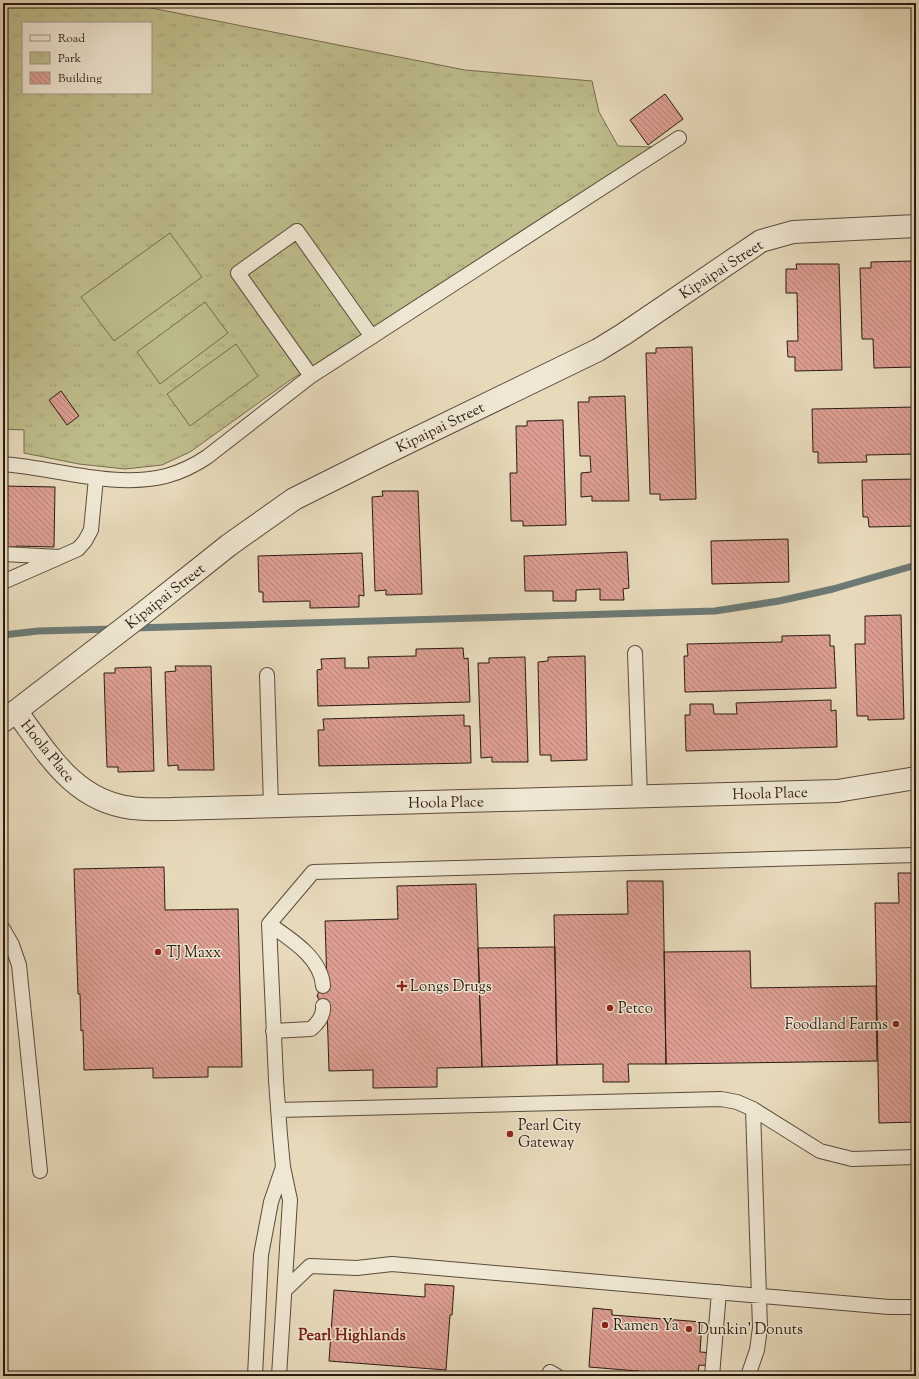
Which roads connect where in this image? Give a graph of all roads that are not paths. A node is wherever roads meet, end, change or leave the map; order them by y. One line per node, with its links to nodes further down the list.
1 (679, 138): 3 (lane)
2 (916, 226): 12 (street, Kipaipai Street)
3 (372, 336): 4 (lane); 4 (lane)
4 (311, 376): 6 (lane)
5 (3, 464): 6 (lane)
6 (96, 478): 8 (lane)
7 (3, 554): 8 (lane)
8 (60, 557): 9 (lane)
9 (3, 582)
10 (635, 653): 14 (lane)
11 (267, 675): 15 (lane)
12 (9, 716): 15 (street, Hoola Place)
13 (916, 778): 14 (street, Hoola Place)
14 (640, 797): 15 (street, Hoola Place)
15 (272, 806)
16 (916, 855): 17 (lane)
17 (269, 924): 19 (lane); 21 (lane)
18 (3, 929): 26 (lane)
19 (323, 986)
20 (323, 1006): 21 (lane)
21 (273, 1031): 23 (lane)
22 (753, 1109): 23 (lane); 24 (lane); 29 (lane)
23 (278, 1110): 25 (lane)
24 (916, 1157)
25 (283, 1167): 27 (lane); 31 (lane)
26 (40, 1171)
27 (285, 1290): 28 (lane); 32 (lane)
28 (719, 1292): 29 (lane); 33 (lane)
29 (758, 1296): 30 (lane); 34 (lane)
30 (916, 1307)
31 (255, 1376)
32 (279, 1376)
33 (712, 1376)
34 (748, 1376)

